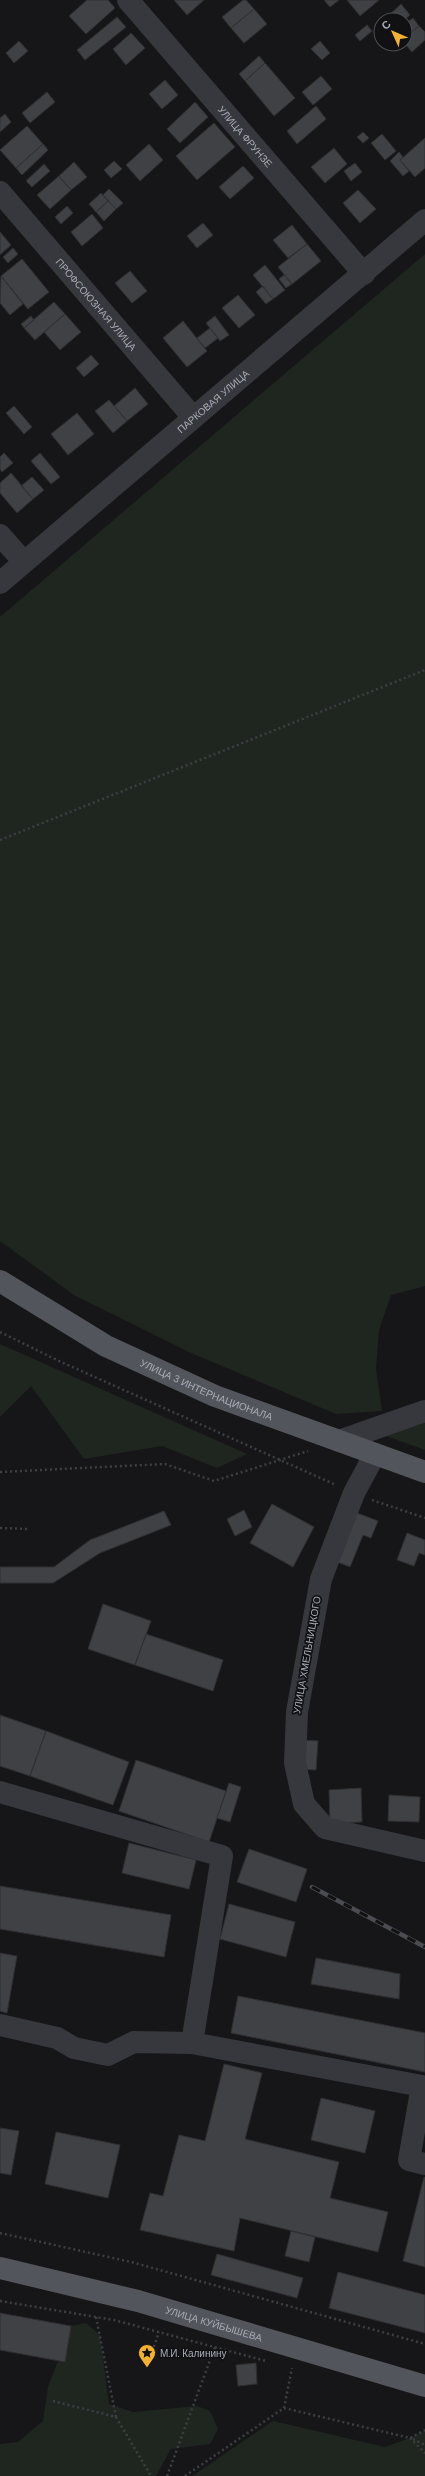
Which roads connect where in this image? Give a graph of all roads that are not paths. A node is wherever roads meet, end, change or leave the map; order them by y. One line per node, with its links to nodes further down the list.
1 (128, 0): 4 (street, УЛИЦА ФРУНЗЕ)
2 (0, 192): 5 (street, ПРОФСОЮЗНАЯ УЛИЦА)
3 (425, 220): 4 (street, ПАРКОВАЯ УЛИЦА)
4 (364, 274): 5 (street, ПАРКОВАЯ УЛИЦА)
5 (192, 416): 7 (street, ПАРКОВАЯ УЛИЦА)
6 (0, 536): 7 (street)
7 (23, 561): 8 (street, ПАРКОВАЯ УЛИЦА)
8 (0, 582)
9 (0, 1281): 11 (main road, УЛИЦА 3 ИНТЕРНАЦИОНАЛА)
10 (425, 1412): 11 (street)
11 (339, 1441): 12 (main road, УЛИЦА 3 ИНТЕРНАЦИОНАЛА)
12 (375, 1454): 13 (main road, УЛИЦА 3 ИНТЕРНАЦИОНАЛА); 15 (street, УЛИЦА ХМЕЛЬНИЦКОГО)
13 (425, 1472)
14 (0, 1792): 17 (street)
15 (425, 1851)
16 (0, 2025): 17 (street)
17 (192, 2043): 18 (street)
18 (425, 2164)
19 (0, 2268): 20 (main road, УЛИЦА КУЙБЫШЕВА)
20 (425, 2386)

